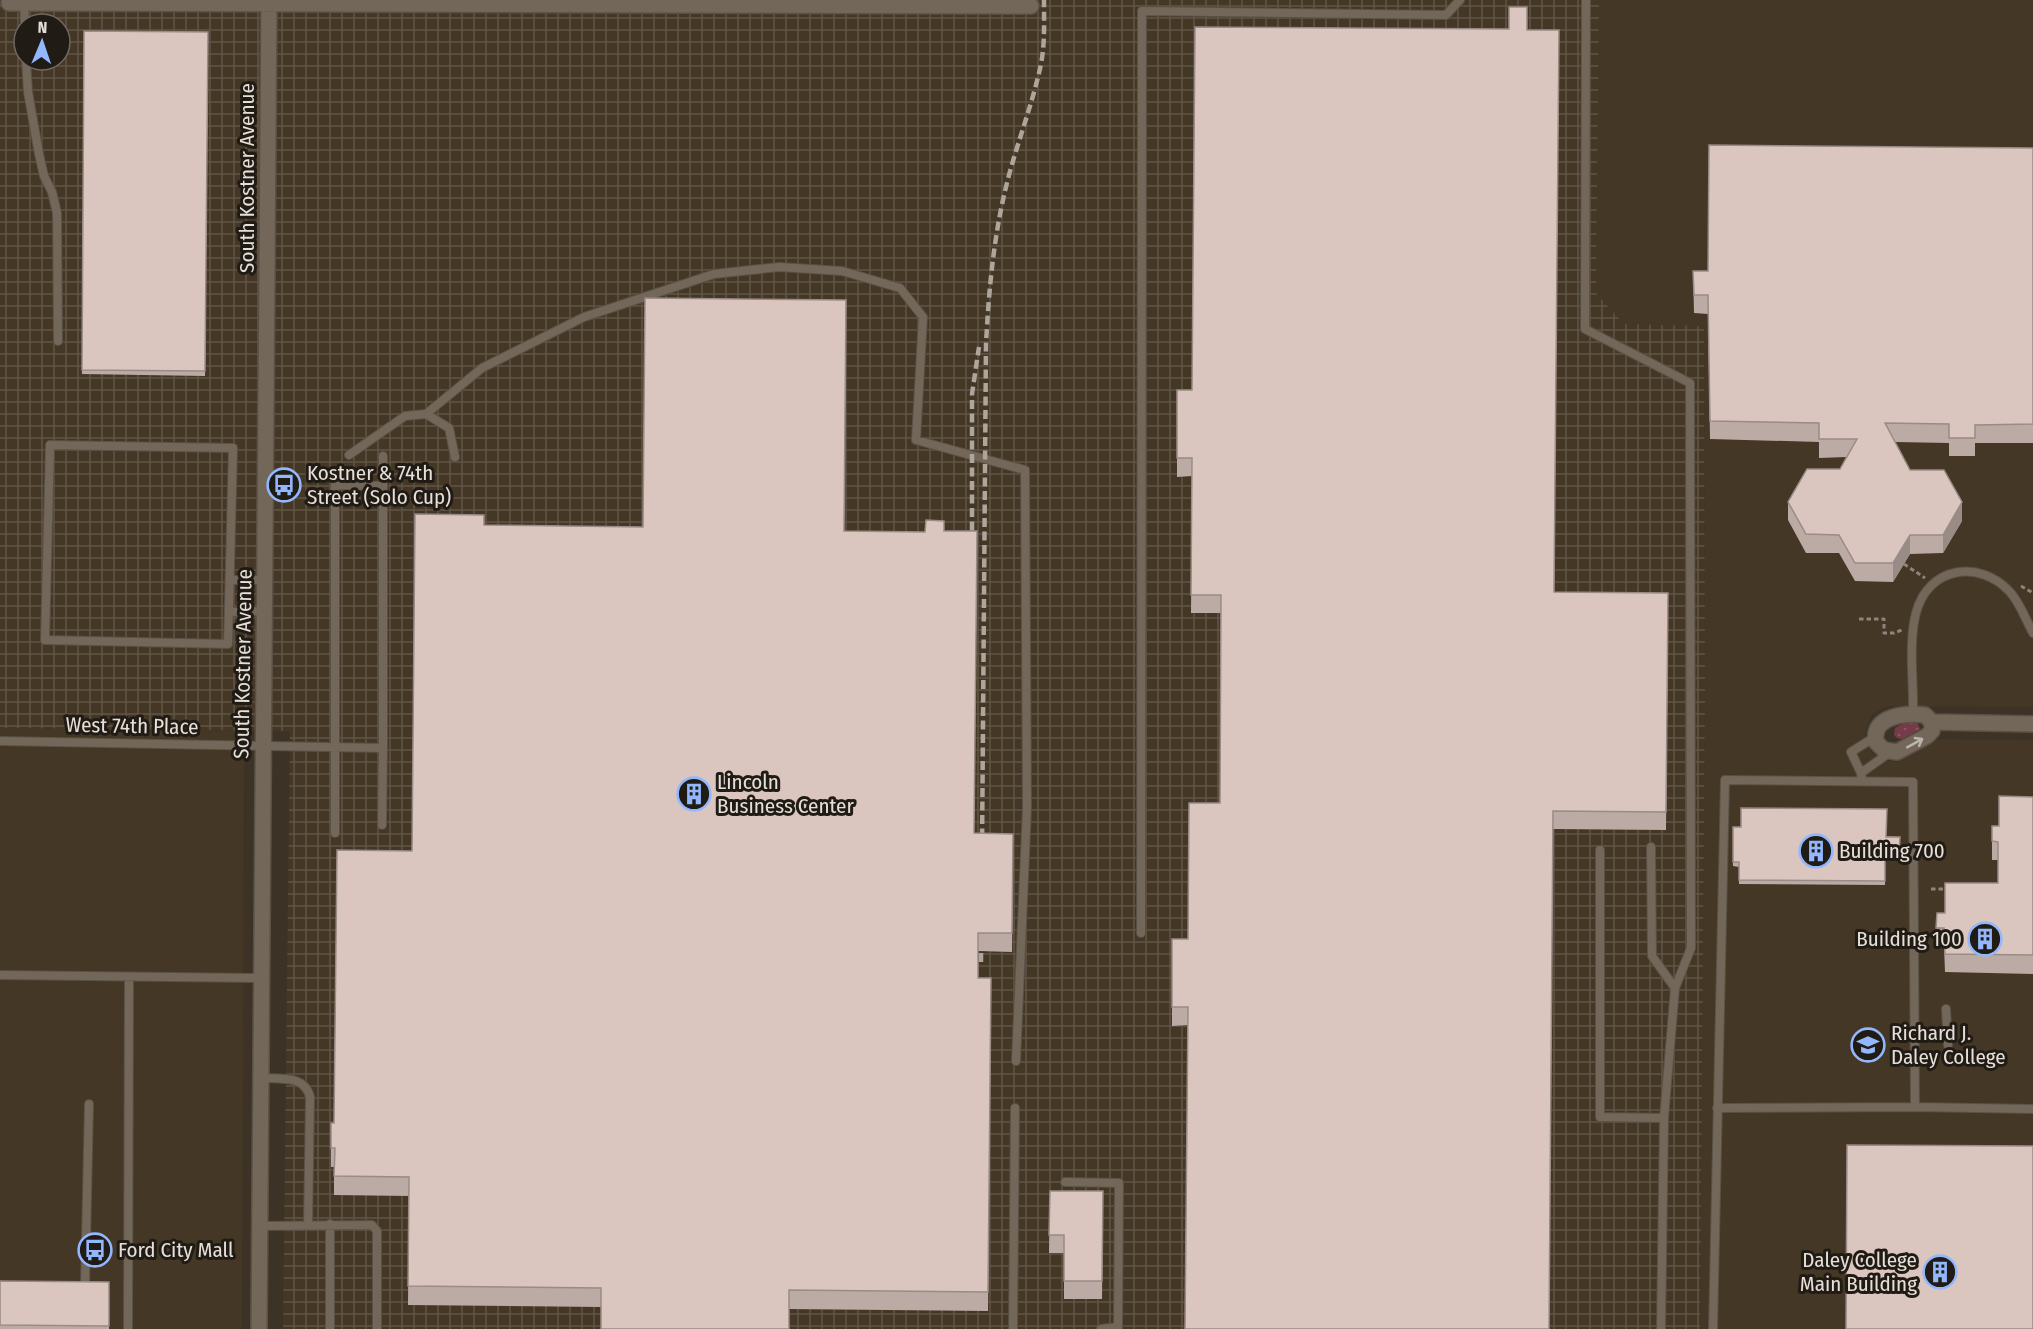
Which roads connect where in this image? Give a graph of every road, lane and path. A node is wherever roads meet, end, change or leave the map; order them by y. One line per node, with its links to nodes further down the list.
1 (1460, 0): 38 (lane)
2 (1586, 0): 42 (lane)
3 (269, 2): 4 (street); 5 (street); 18 (street, South Kostner Avenue)
4 (11, 3)
5 (771, 3): 6 (street)
6 (947, 3): 7 (street)
7 (1031, 6)
8 (27, 72): 9 (lane)
9 (58, 341)
10 (426, 414): 11 (lane); 13 (lane); 45 (lane)
11 (350, 455)
12 (383, 456): 14 (lane)
13 (455, 457)
14 (383, 486): 28 (lane); 29 (lane)
15 (1904, 564): 16 (path)
16 (1925, 578)
17 (230, 580): 18 (lane); 20 (lane); 20 (lane)
18 (265, 580): 19 (street, South Kostner Avenue)
19 (265, 611): 20 (lane); 27 (street, South Kostner Avenue)
20 (229, 612)
21 (2033, 633): 22 (lane)
22 (1913, 715): 23 (street); 25 (street)
23 (1932, 722): 24 (street); 30 (street, one-way to 23)
24 (2033, 724)
25 (1875, 737): 30 (street); 31 (lane)
26 (0, 741): 27 (lane, West 74th Place)
27 (263, 746): 28 (lane, West 74th Place); 41 (street, South Kostner Avenue)
28 (335, 747): 29 (lane, West 74th Place); 33 (lane)
29 (383, 748): 32 (lane)
30 (1889, 753): 31 (lane)
31 (1861, 777): 48 (lane); 50 (lane)
32 (382, 825)
33 (335, 833)
34 (1651, 847): 42 (lane)
35 (1600, 850): 52 (lane)
36 (1931, 889): 37 (path)
37 (1954, 889)
38 (1141, 933)
39 (0, 975): 40 (lane)
40 (129, 977): 41 (lane); 58 (lane)
41 (261, 978): 46 (street, South Kostner Avenue)
42 (1675, 988): 52 (lane)
43 (1946, 1009): 44 (lane)
44 (1948, 1045)
45 (1016, 1061)
46 (261, 1078): 55 (lane); 56 (street, South Kostner Avenue)
47 (89, 1104): 57 (lane)
48 (1915, 1107): 50 (lane); 51 (lane)
49 (1015, 1108): 62 (lane)
50 (1717, 1108): 65 (lane)
51 (2033, 1109)
52 (1664, 1118): 64 (lane)
53 (1065, 1182): 63 (lane)
54 (330, 1224): 55 (lane); 60 (lane); 61 (lane)
55 (308, 1225): 56 (lane)
56 (260, 1226): 59 (street, South Kostner Avenue)
57 (85, 1286)
58 (128, 1329)
59 (259, 1329)
60 (330, 1329)
61 (377, 1329)
62 (1012, 1329)
63 (1101, 1329)
64 (1661, 1329)
65 (1713, 1329)

